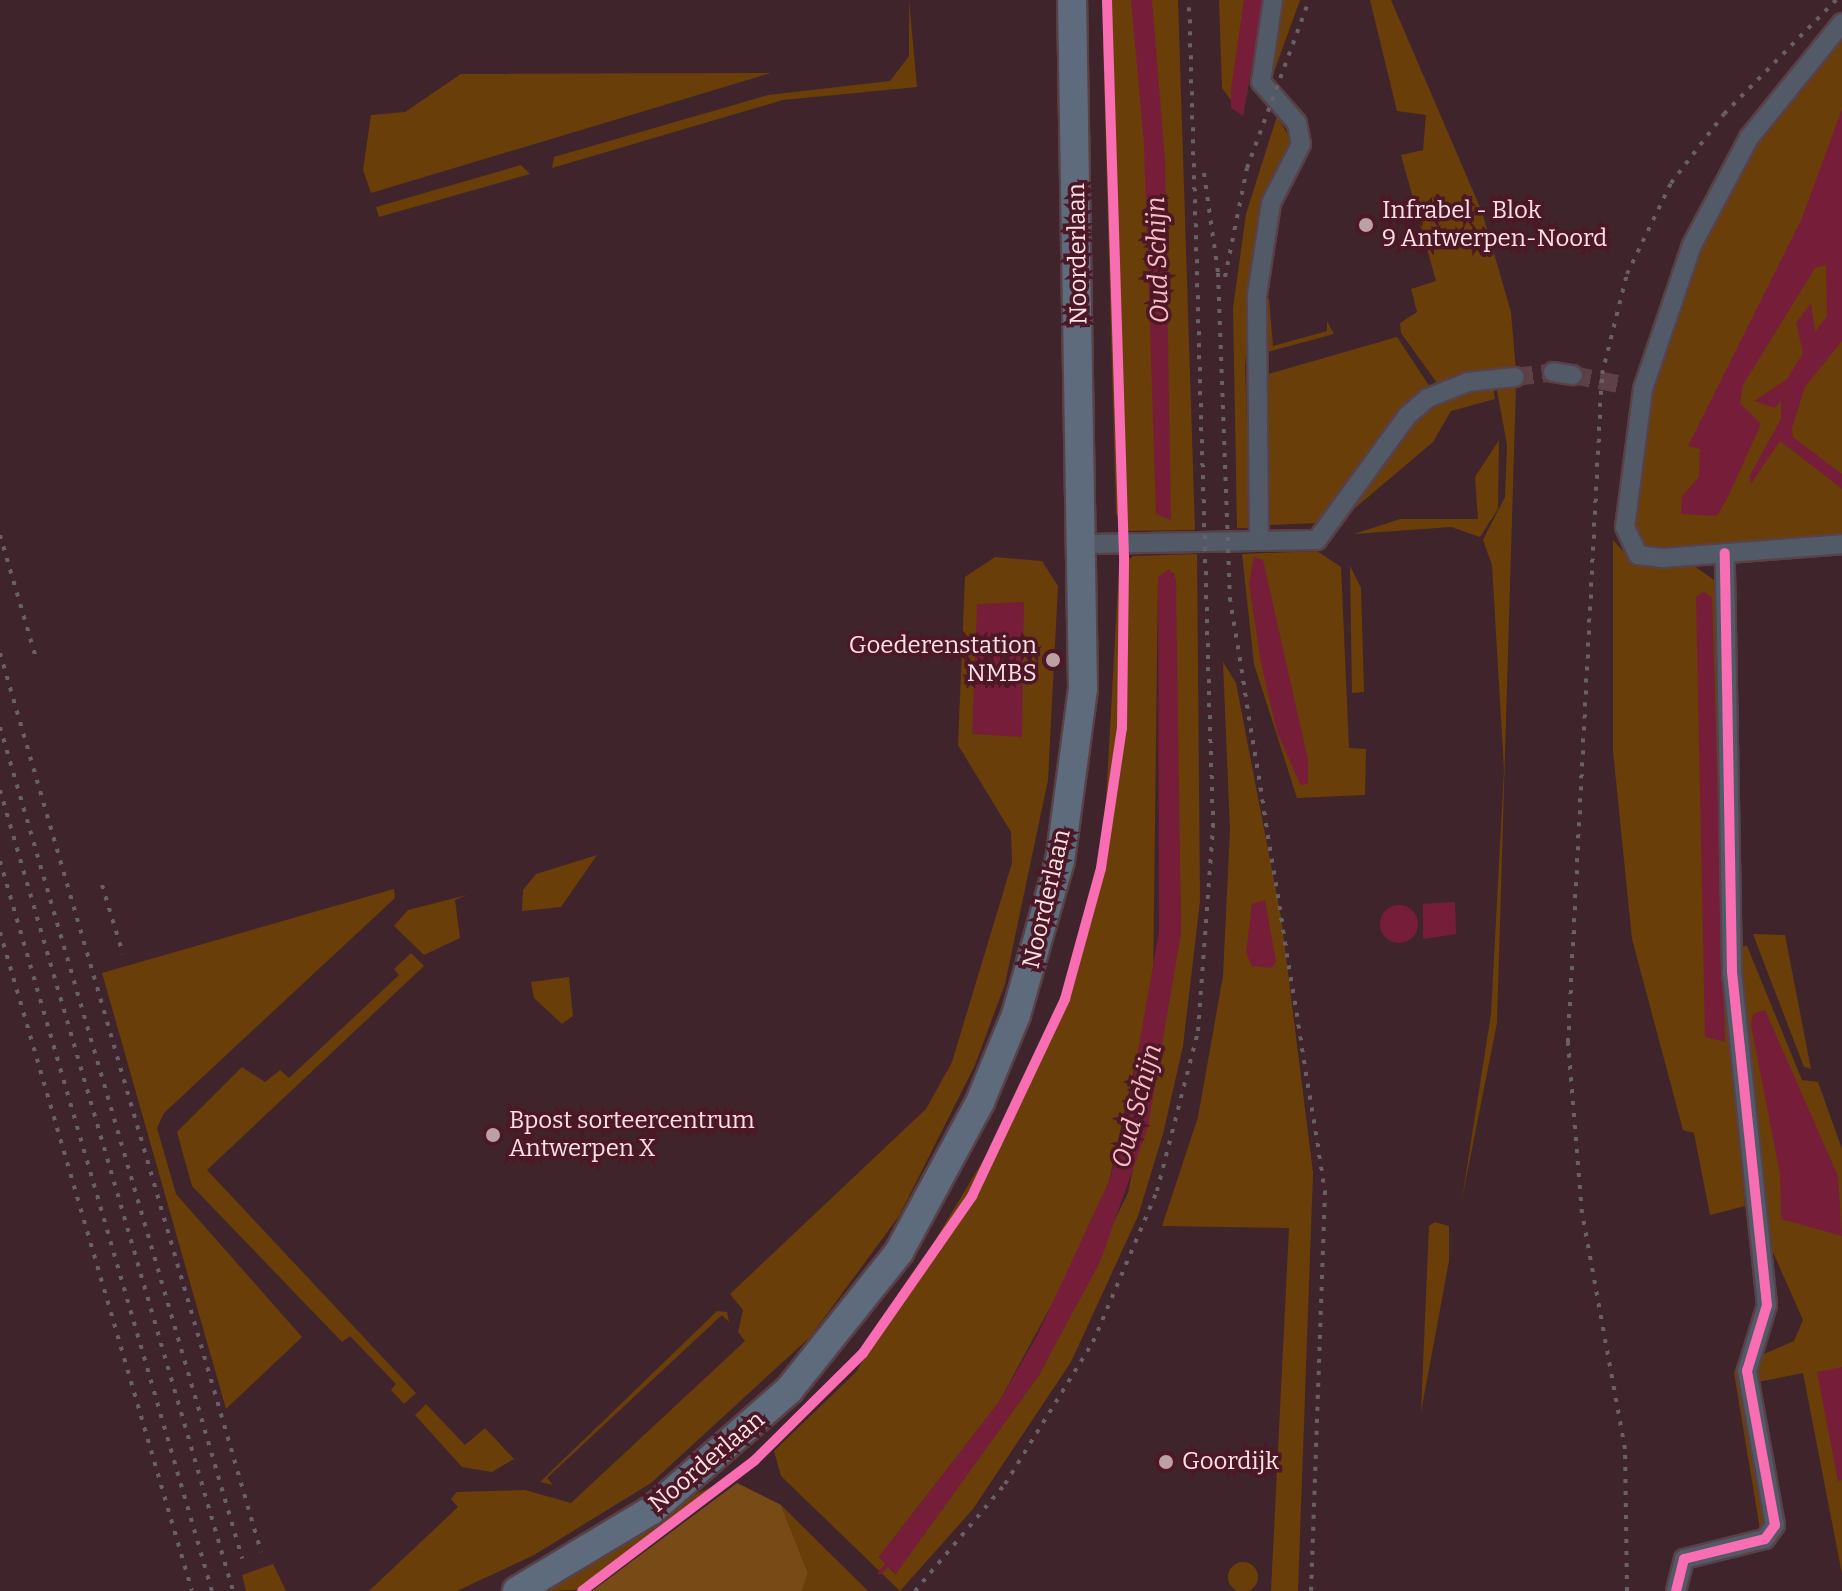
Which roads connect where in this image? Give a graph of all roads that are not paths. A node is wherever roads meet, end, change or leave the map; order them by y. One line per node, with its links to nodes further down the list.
1 (1072, 0): 10 (main road, Noorderlaan)
2 (1273, 0): 9 (street)
3 (1842, 23): 8 (street)
4 (1553, 372): 5 (street)
5 (1573, 375)
6 (1515, 377): 9 (street)
7 (1623, 385): 8 (street)
8 (1643, 389): 12 (street)
9 (1259, 538): 10 (street)
10 (1084, 544): 13 (main road, Noorderlaan)
11 (1842, 544): 12 (street)
12 (1725, 553): 14 (street)
13 (517, 1591)
14 (1676, 1591)

